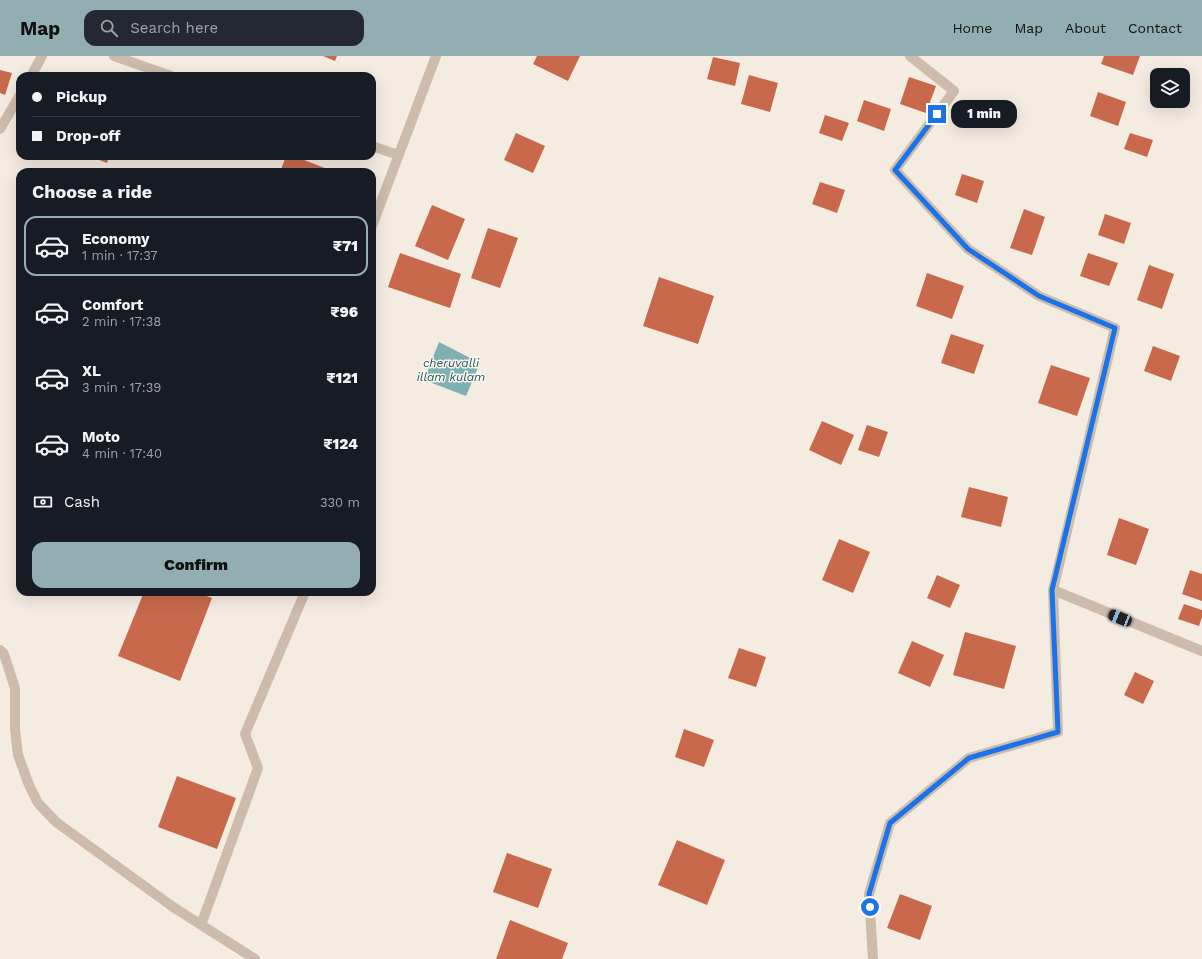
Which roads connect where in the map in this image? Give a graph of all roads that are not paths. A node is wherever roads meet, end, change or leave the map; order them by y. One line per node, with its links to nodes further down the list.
1 (42, 56): 5 (street)
2 (114, 56): 6 (street)
3 (436, 56): 10 (street)
4 (910, 56): 12 (street)
5 (33, 72)
6 (160, 72)
7 (16, 102): 8 (street)
8 (0, 129)
9 (376, 148): 10 (street)
10 (398, 156): 11 (street)
11 (376, 215)
12 (1052, 590): 15 (street); 18 (street)
13 (303, 596): 16 (street)
14 (0, 650): 16 (street)
15 (1202, 651)
16 (201, 925): 17 (street)
17 (255, 959)
18 (873, 959)

